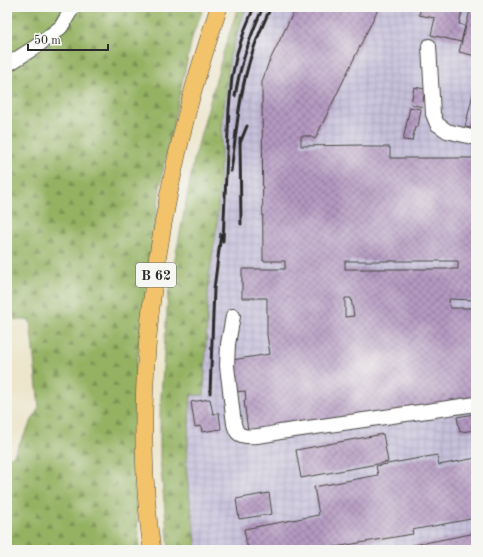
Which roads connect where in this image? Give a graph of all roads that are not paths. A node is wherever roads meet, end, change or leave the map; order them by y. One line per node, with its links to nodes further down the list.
1 (73, 7): 4 (street)
2 (219, 7): 8 (main road, B 62)
3 (429, 46): 5 (street)
4 (7, 65)
5 (476, 138)
6 (233, 316): 7 (street)
7 (476, 404)
8 (152, 550)

